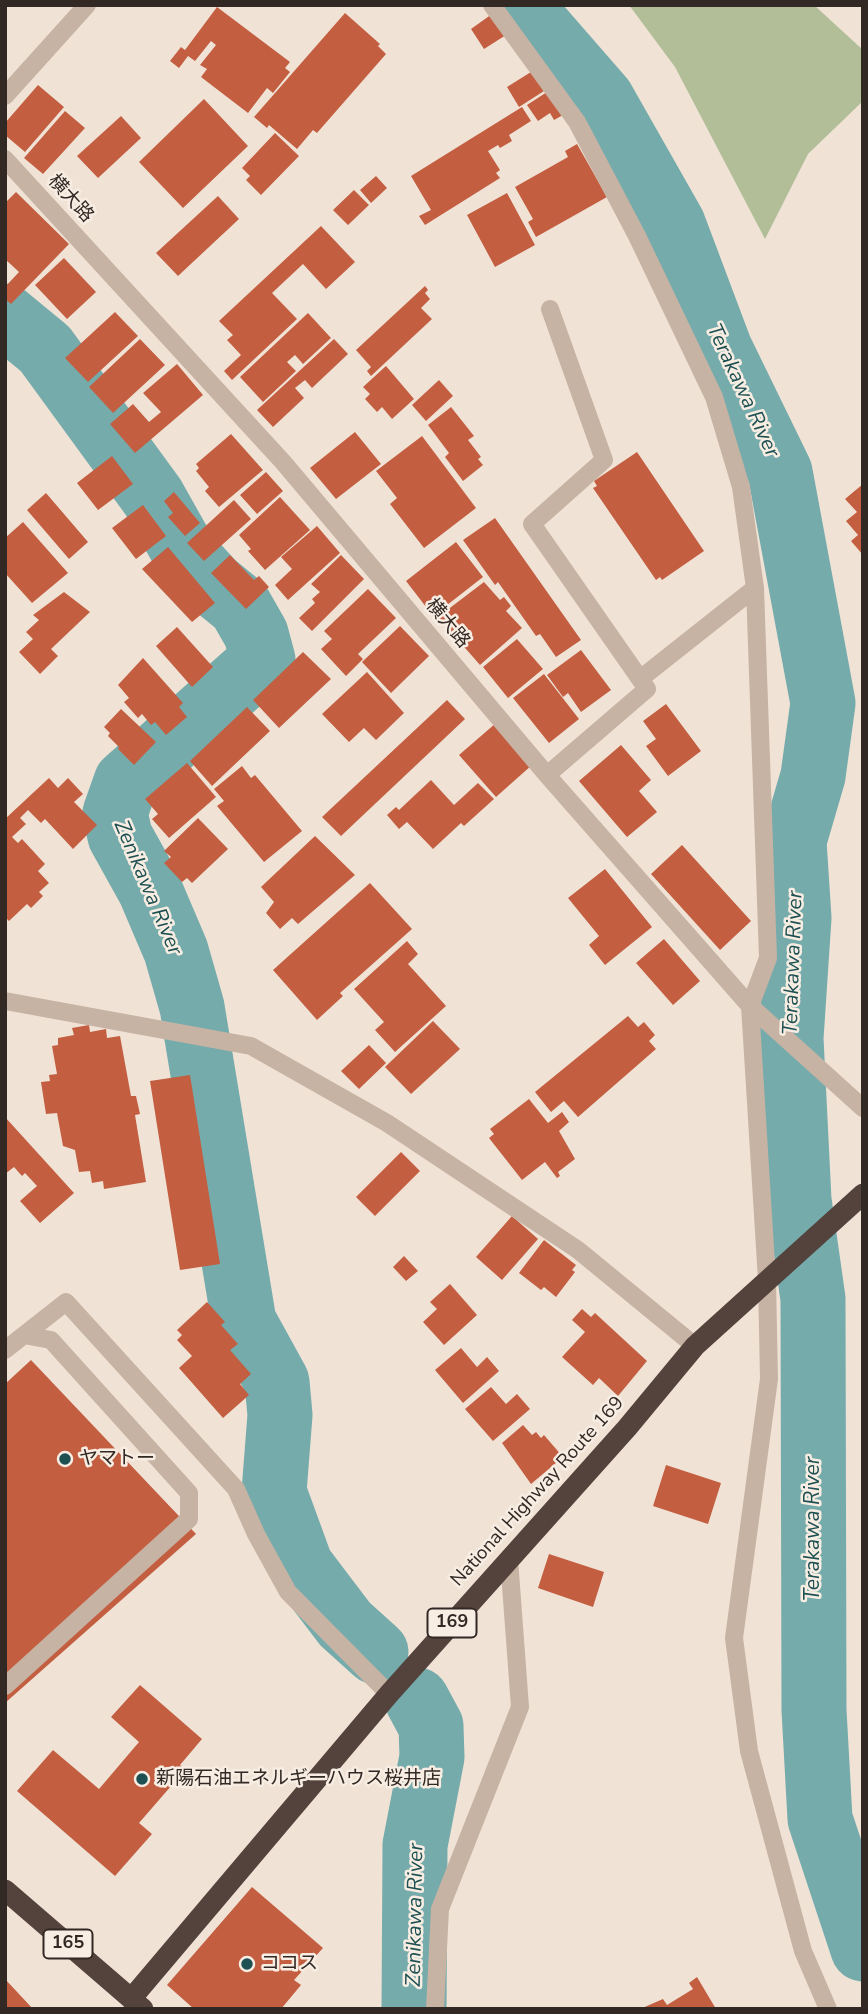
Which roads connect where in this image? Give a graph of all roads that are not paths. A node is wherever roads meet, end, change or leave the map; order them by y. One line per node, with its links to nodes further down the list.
1 (86, 5): 3 (street)
2 (492, 5): 6 (street)
3 (5, 96)
4 (5, 159): 8 (street, 横大路)
5 (550, 309): 7 (street)
6 (755, 588): 7 (street); 10 (street)
7 (640, 679): 8 (street)
8 (547, 775): 10 (street, 横大路)
9 (5, 1001): 15 (street)
10 (756, 1012): 11 (street, 横大路); 13 (street)
11 (863, 1108)
12 (863, 1194): 13 (highway, National Highway Route 169 / 169)
13 (767, 1280): 15 (highway, National Highway Route 169 / 169); 23 (street)
14 (24, 1335): 16 (street); 18 (street); 19 (street)
15 (695, 1346): 17 (highway, National Highway Route 169 / 169)
16 (5, 1350)
17 (509, 1559): 19 (highway, National Highway Route 169 / 169); 22 (street)
18 (5, 1686)
19 (389, 1694): 21 (highway, National Highway Route 169 / 169)
20 (5, 1890): 21 (highway, 165)
21 (132, 2006)
22 (435, 2009)
23 (828, 2009)

